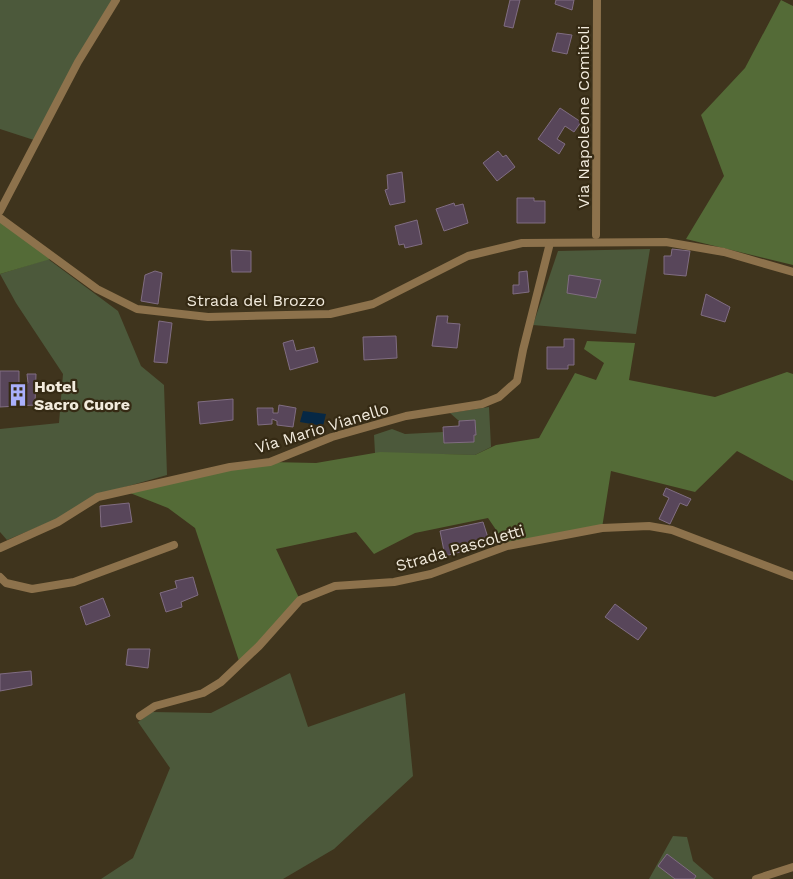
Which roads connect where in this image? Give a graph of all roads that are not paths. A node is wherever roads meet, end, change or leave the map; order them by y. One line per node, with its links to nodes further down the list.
1 (116, 0): 3 (street)
2 (597, 0): 5 (street, Via Napoleone Comitoli)
3 (0, 211)
4 (0, 218): 6 (street, Strada del Brozzo)
5 (596, 235)
6 (550, 243): 7 (street, Strada del Brozzo); 9 (street, Via Mario Vianello)
7 (793, 272)
8 (174, 545): 11 (street)
9 (0, 548)
10 (793, 576): 12 (street, Strada Pascoletti)
11 (0, 577)
12 (140, 716)
13 (793, 867): 14 (street)
14 (756, 879)

